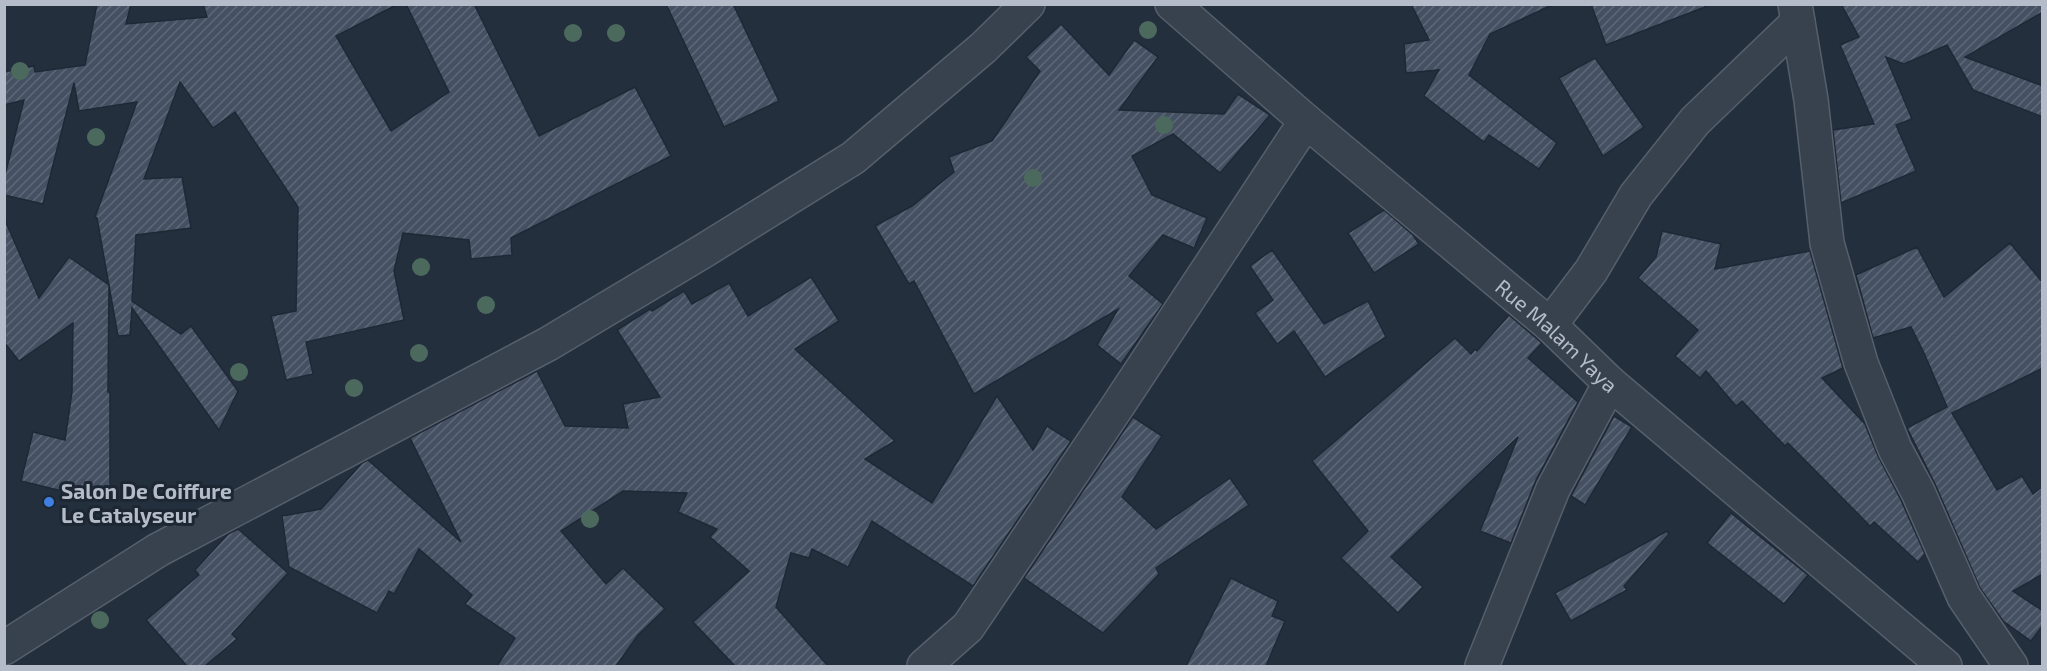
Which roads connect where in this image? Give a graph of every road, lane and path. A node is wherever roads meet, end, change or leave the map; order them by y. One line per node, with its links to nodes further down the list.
1 (1028, 4): 7 (street)
2 (1172, 4): 4 (street, Rue Malam Yaya)
3 (1797, 13): 5 (street); 13 (street)
4 (1306, 121): 5 (street, Rue Malam Yaya); 10 (street)
5 (1550, 325): 6 (street, Rue Malam Yaya)
6 (1610, 383): 11 (street); 12 (street, Rue Malam Yaya)
7 (4, 648)
8 (4, 655): 9 (street)
9 (17, 666)
10 (924, 666)
11 (1482, 666)
12 (1945, 666)
13 (2011, 666)

